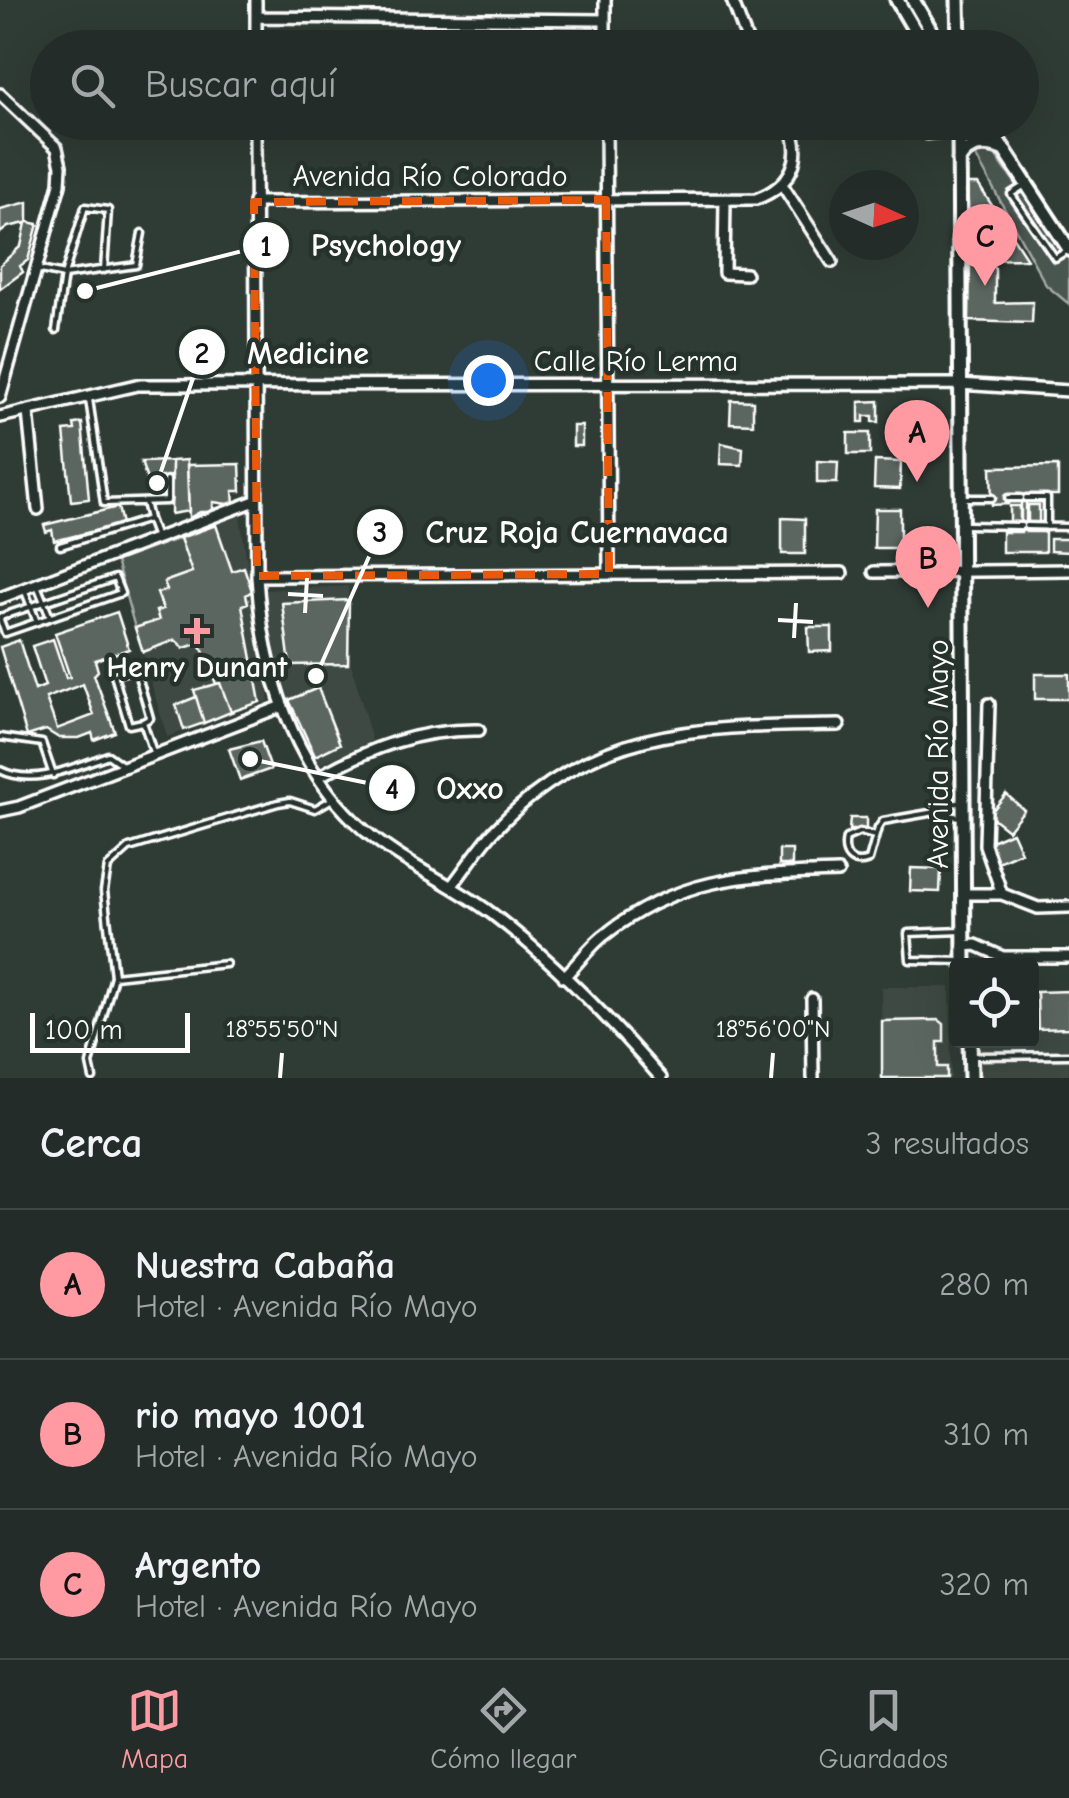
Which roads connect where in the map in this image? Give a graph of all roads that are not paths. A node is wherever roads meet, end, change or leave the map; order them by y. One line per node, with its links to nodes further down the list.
1 (256, 0): 7 (street)
2 (605, 0): 8 (street)
3 (732, 0): 11 (street)
4 (897, 0): 12 (street)
5 (913, 0): 13 (street)
6 (958, 0): 14 (street)
7 (256, 17): 8 (street); 9 (street)
8 (605, 20): 10 (street)
9 (256, 30)
10 (605, 30)
11 (743, 30)
12 (914, 30)
13 (930, 30)
14 (959, 30)
15 (0, 94): 16 (street)
16 (30, 122)
17 (49, 140): 32 (street)
18 (255, 140): 28 (street)
19 (606, 140): 27 (street)
20 (795, 140): 25 (street)
21 (959, 140): 24 (street, Avenida Río Mayo)
22 (997, 140): 23 (street)
23 (1002, 148): 24 (street); 30 (street)
24 (959, 160): 37 (street, Avenida Río Mayo)
25 (784, 186): 26 (street, Avenida Río Colorado); 31 (street)
26 (725, 199): 27 (street, Avenida Río Colorado); 34 (street)
27 (606, 200): 28 (street, Avenida Río Colorado); 38 (street)
28 (254, 202): 39 (street)
29 (142, 233): 33 (lane)
30 (1069, 249)
31 (832, 262)
32 (36, 269): 35 (lane); 41 (street)
33 (104, 270): 35 (lane); 35 (lane)
34 (746, 274)
35 (64, 275): 36 (lane)
36 (56, 330)
37 (959, 384): 38 (street, Calle Río Lerma); 40 (street, Calle Río Lerma); 46 (street, Avenida Río Mayo)
38 (608, 386): 39 (street, Calle Río Lerma); 62 (street)
39 (254, 387): 42 (street, Calle Río Lerma); 49 (street)
40 (1069, 391)
41 (0, 396)
42 (88, 397): 43 (street, Calle Río Lerma); 50 (lane)
43 (28, 412): 44 (street, Calle Río Lerma); 51 (street)
44 (0, 417)
45 (166, 480): 50 (lane)
46 (961, 498): 47 (lane); 53 (street, Avenida Río Mayo)
47 (992, 498)
48 (1008, 498): 54 (lane)
49 (255, 501): 56 (street); 63 (street)
50 (145, 502): 52 (lane)
51 (38, 510)
52 (149, 520): 56 (lane); 57 (lane)
53 (961, 524): 54 (lane); 58 (street, Avenida Río Mayo)
54 (1047, 527): 55 (lane)
55 (1069, 527)
56 (156, 538): 64 (street)
57 (60, 546)
58 (962, 570): 59 (street); 60 (street); 84 (street, Avenida Río Mayo)
59 (1069, 570)
60 (874, 572)
61 (842, 573): 62 (street)
62 (609, 574): 63 (street)
63 (257, 576): 73 (street)
64 (36, 584): 65 (street); 67 (lane)
65 (24, 588): 66 (street); 68 (lane)
66 (0, 598)
67 (44, 603): 68 (lane); 69 (lane); 69 (lane)
68 (31, 607): 70 (lane); 71 (lane)
69 (50, 617): 71 (lane)
70 (0, 619): 71 (lane)
71 (36, 622)
72 (988, 704): 92 (street)
73 (282, 706): 78 (street); 82 (street)
74 (143, 722): 74 (lane); 78 (lane)
75 (839, 725): 90 (street)
76 (479, 730): 82 (street)
77 (0, 736): 81 (lane)
78 (154, 755): 79 (street)
79 (124, 766): 81 (lane); 85 (street)
80 (0, 770): 81 (lane)
81 (53, 775)
82 (318, 777): 83 (street)
83 (334, 798): 90 (street); 100 (lane)
84 (963, 802): 86 (lane); 87 (street, Avenida Río Mayo)
85 (0, 810)
86 (935, 812): 87 (lane); 88 (lane)
87 (963, 816): 91 (street, Avenida Río Mayo)
88 (875, 836): 88 (lane)
89 (838, 872): 101 (street)
90 (452, 887): 101 (street)
91 (963, 894): 92 (street); 94 (street, Avenida Río Mayo)
92 (1002, 894): 93 (street)
93 (1069, 907)
94 (963, 930): 95 (street, Avenida Río Mayo); 98 (lane)
95 (963, 946): 96 (street); 97 (street, Avenida Río Mayo)
96 (1069, 957)
97 (964, 958)
98 (949, 962)
99 (226, 964): 100 (lane)
100 (114, 976): 106 (lane)
101 (564, 977): 107 (street)
102 (812, 999): 108 (street)
103 (970, 1048): 105 (street)
104 (1069, 1055): 105 (lane)
105 (971, 1056): 109 (street)
106 (93, 1078)
107 (661, 1078)
108 (813, 1078)
109 (971, 1078)

